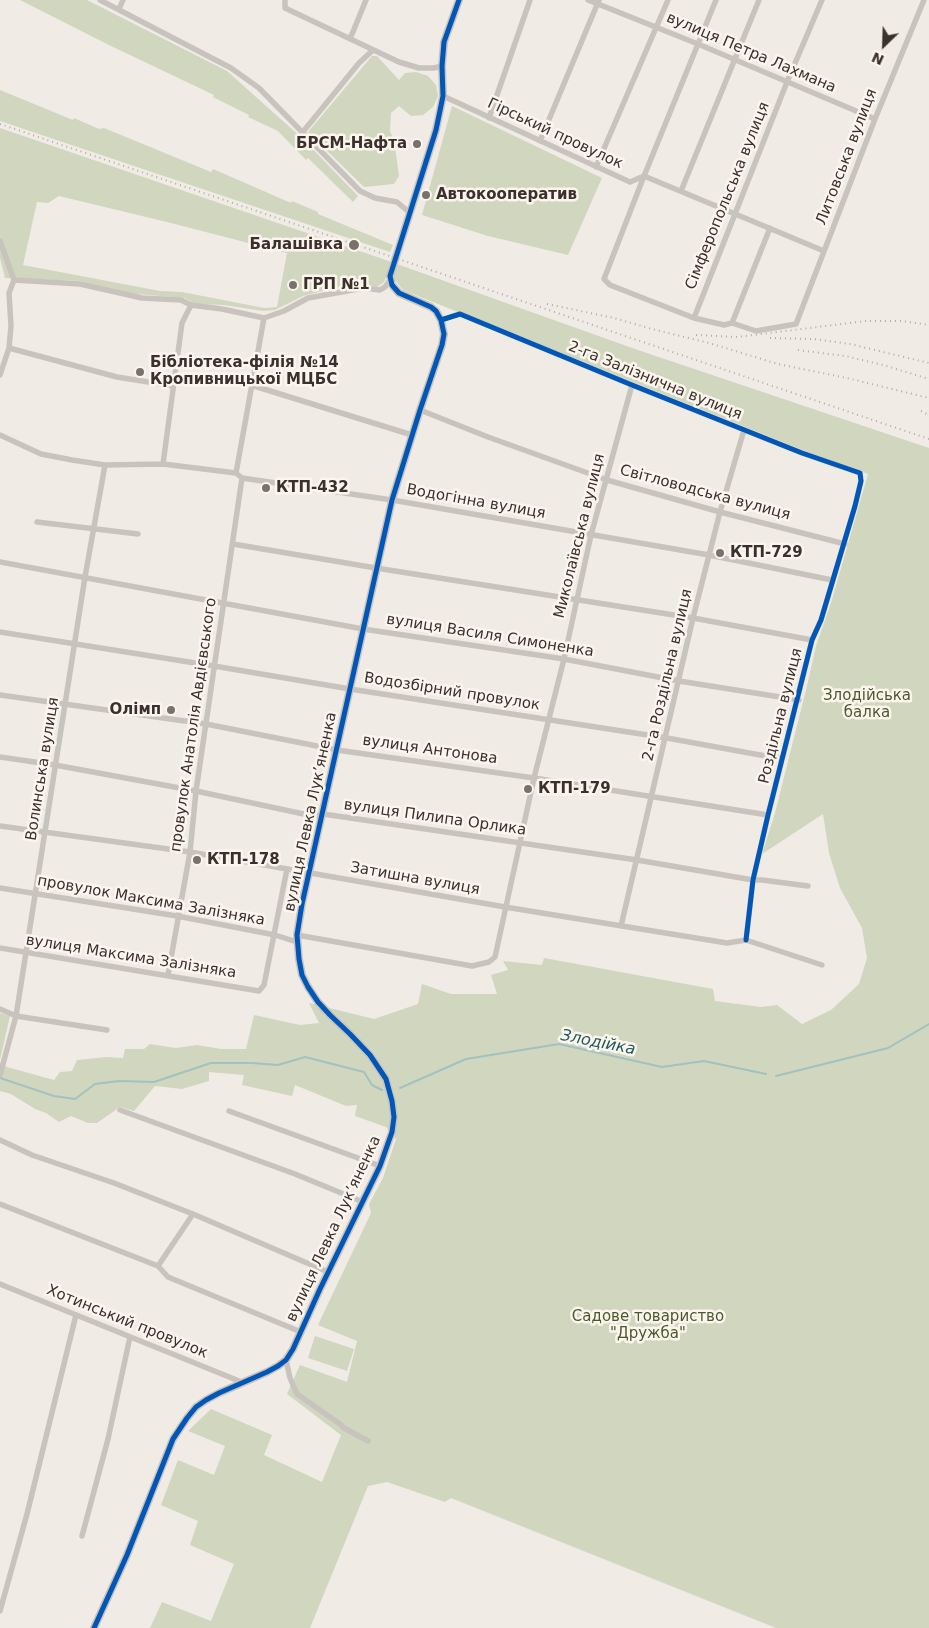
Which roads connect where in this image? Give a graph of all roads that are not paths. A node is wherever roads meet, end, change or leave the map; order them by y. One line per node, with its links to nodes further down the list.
1 (100, 0): 14 (street)
2 (122, 0): 14 (street)
3 (285, 0): 16 (street)
4 (366, 0): 16 (street)
5 (459, 0): 20 (street)
6 (530, 0): 23 (street)
7 (588, 0): 13 (street, вулиця Петра Лахмана)
8 (668, 0): 15 (street)
9 (716, 0): 17 (street)
10 (759, 0): 19 (street)
11 (822, 0): 21 (street, Сімферопольська вулиця)
12 (924, 0): 24 (street, Литовська вулиця)
13 (599, 2): 15 (street, вулиця Петра Лахмана); 26 (street)
14 (119, 9): 25 (street)
15 (657, 27): 17 (street, вулиця Петра Лахмана); 27 (street)
16 (350, 39): 18 (street)
17 (698, 44): 19 (street, вулиця Петра Лахмана); 28 (street)
18 (373, 50): 20 (street); 25 (street)
19 (735, 60): 21 (street, вулиця Петра Лахмана); 29 (street)
20 (442, 66): 22 (street)
21 (787, 82): 24 (street, вулиця Петра Лахмана); 31 (street, Сімферопольська вулиця)
22 (443, 96): 23 (street, Гірський провулок); 30 (street)
23 (489, 118): 26 (street, Гірський провулок)
24 (875, 119): 34 (street, Литовська вулиця)
25 (302, 133): 30 (street)
26 (540, 141): 27 (street, Гірський провулок)
27 (596, 167): 28 (street, Гірський провулок)
28 (644, 176): 29 (street, Гірський провулок); 39 (street)
29 (681, 191): 31 (street, Гірський провулок)
30 (410, 213): 36 (street)
31 (735, 213): 32 (street, Гірський провулок); 39 (street, Сімферопольська вулиця)
32 (770, 228): 34 (street, Гірський провулок); 40 (street)
33 (0, 241): 35 (street)
34 (824, 251): 40 (street, Литовська вулиця)
35 (14, 280): 37 (street); 42 (street)
36 (390, 280): 38 (street); 41 (street)
37 (192, 305): 38 (street); 45 (street)
38 (264, 318): 44 (street)
39 (694, 318): 40 (street)
40 (732, 323)
41 (442, 324): 46 (street, 2-га Залізнична вулиця); 47 (street, вулиця Левка Лукʼяненка)
42 (9, 348): 43 (street); 45 (street)
43 (0, 375)
44 (251, 385): 50 (street); 53 (street)
45 (173, 386): 51 (street)
46 (632, 386): 48 (street, 2-га Залізнична вулиця); 56 (street, Миколаївська вулиця)
47 (420, 410): 50 (street, вулиця Левка Лукʼяненка); 56 (street, Світловодська вулиця)
48 (744, 430): 54 (street, 2-га Залізнична вулиця); 58 (street, 2-га Роздільна вулиця)
49 (0, 435): 52 (street)
50 (412, 435): 57 (street, вулиця Левка Лукʼяненка)
51 (163, 464): 52 (street); 53 (street)
52 (105, 465): 60 (street, Волинська вулиця)
53 (236, 473): 55 (street)
54 (860, 473): 64 (street, Роздільна вулиця)
55 (242, 478): 57 (street, Водогінна вулиця); 63 (street, провулок Анатолія Авдієвського)
56 (607, 480): 58 (street, Світловодська вулиця); 62 (street, Миколаївська вулиця)
57 (392, 500): 62 (street, Водогінна вулиця); 67 (street, вулиця Левка Лукʼяненка)
58 (720, 512): 64 (street, Світловодська вулиця); 65 (street, 2-га Роздільна вулиця)
59 (37, 522): 60 (street)
60 (94, 529): 61 (street); 68 (street, Волинська вулиця)
61 (138, 534)
62 (591, 535): 65 (street, Водогінна вулиця); 70 (street, Миколаївська вулиця)
63 (233, 544): 67 (street); 71 (street, провулок Анатолія Авдієвського)
64 (845, 544): 69 (street, Роздільна вулиця)
65 (709, 555): 69 (street, Водогінна вулиця); 72 (street, 2-га Роздільна вулиця)
66 (0, 562): 68 (street, вулиця Василя Симоненка)
67 (376, 568): 70 (street); 73 (street, вулиця Левка Лукʼяненка)
68 (85, 577): 71 (street, вулиця Василя Симоненка); 76 (street, Волинська вулиця)
69 (832, 580): 75 (street, Роздільна вулиця)
70 (577, 599): 72 (street); 77 (street, Миколаївська вулиця)
71 (224, 602): 73 (street, вулиця Василя Симоненка); 78 (street, провулок Анатолія Авдієвського)
72 (694, 618): 75 (street); 79 (street, 2-га Роздільна вулиця)
73 (363, 629): 77 (street, вулиця Василя Симоненка); 80 (street, вулиця Левка Лукʼяненка)
74 (0, 632): 76 (street, Водозбірний провулок)
75 (812, 640): 82 (street, Роздільна вулиця)
76 (75, 643): 78 (street, Водозбірний провулок); 83 (street, Волинська вулиця)
77 (564, 659): 79 (street, вулиця Василя Симоненка); 84 (street, Миколаївська вулиця)
78 (214, 666): 80 (street, Водозбірний провулок); 85 (street, провулок Анатолія Авдієвського)
79 (679, 681): 82 (street, вулиця Василя Симоненка); 86 (street, 2-га Роздільна вулиця)
80 (350, 689): 84 (street, Водозбірний провулок); 87 (street, вулиця Левка Лукʼяненка)
81 (0, 695): 83 (street, вулиця Антонова)
82 (799, 700): 89 (street, Роздільна вулиця)
83 (66, 705): 85 (street, вулиця Антонова); 90 (street, Волинська вулиця)
84 (548, 720): 86 (street, Водозбірний провулок); 91 (street, Миколаївська вулиця)
85 (206, 724): 87 (street, вулиця Антонова); 92 (street, провулок Анатолія Авдієвського)
86 (666, 738): 89 (street, Водозбірний провулок); 93 (street, 2-га Роздільна вулиця)
87 (337, 750): 91 (street, вулиця Антонова); 94 (street, вулиця Левка Лукʼяненка)
88 (0, 757): 90 (street, вулиця Пилипа Орлика)
89 (782, 759): 95 (street, Роздільна вулиця)
90 (55, 765): 92 (street, вулиця Пилипа Орлика); 97 (street, Волинська вулиця)
91 (534, 778): 93 (street, вулиця Антонова); 98 (street, Миколаївська вулиця)
92 (196, 791): 94 (street, вулиця Пилипа Орлика); 99 (street, провулок Анатолія Авдієвського)
93 (652, 798): 95 (street, вулиця Антонова); 100 (street, 2-га Роздільна вулиця)
94 (323, 814): 98 (street, вулиця Пилипа Орлика); 102 (street, вулиця Левка Лукʼяненка)
95 (768, 815): 103 (street, Роздільна вулиця)
96 (0, 826): 97 (street, Затишна вулиця)
97 (45, 832): 99 (street, Затишна вулиця); 106 (street, Волинська вулиця)
98 (519, 843): 100 (street, вулиця Пилипа Орлика); 107 (street, Миколаївська вулиця)
99 (190, 852): 101 (street, Затишна вулиця); 108 (street, провулок Анатолія Авдієвського)
100 (637, 860): 103 (street, вулиця Пилипа Орлика); 109 (street, 2-га Роздільна вулиця)
101 (287, 869): 102 (street, Затишна вулиця); 110 (street)
102 (309, 873): 107 (street, Затишна вулиця); 111 (street, вулиця Левка Лукʼяненка)
103 (754, 880): 104 (street, вулиця Пилипа Орлика); 112 (street, Роздільна вулиця)
104 (808, 886)
105 (0, 888): 106 (street, провулок Максима Залізняка)
106 (35, 894): 108 (street, провулок Максима Залізняка); 114 (street, Волинська вулиця)
107 (505, 907): 109 (street, Затишна вулиця); 115 (street, Миколаївська вулиця)
108 (177, 916): 110 (street, провулок Максима Залізняка); 117 (street, провулок Анатолія Авдієвського)
109 (621, 926): 112 (street, Затишна вулиця)
110 (275, 935): 111 (street, провулок Максима Залізняка); 117 (street, вулиця Максима Залізняка)
111 (297, 938): 115 (street, провулок Максима Залізняка); 125 (street, вулиця Левка Лукʼяненка)
112 (746, 940): 116 (street, Затишна вулиця)
113 (0, 948): 114 (street, вулиця Максима Залізняка)
114 (26, 952): 117 (street, вулиця Максима Залізняка); 119 (street, Волинська вулиця)
115 (495, 957)
116 (822, 965)
117 (168, 975)
118 (0, 1009): 119 (street)
119 (16, 1016): 120 (street); 121 (street, Волинська вулиця)
120 (108, 1030)
121 (0, 1074)
122 (120, 1110): 126 (street)
123 (229, 1111): 125 (street)
124 (0, 1140): 128 (street)
125 (380, 1166): 126 (street, вулиця Левка Лукʼяненка)
126 (363, 1202): 130 (street, вулиця Левка Лукʼяненка)
127 (0, 1204): 129 (street)
128 (193, 1214): 129 (street); 130 (street)
129 (158, 1266): 133 (street)
130 (328, 1272): 133 (street, вулиця Левка Лукʼяненка)
131 (0, 1284): 132 (street, Хотинський провулок)
132 (76, 1315): 134 (street, Хотинський провулок); 139 (street)
133 (301, 1332): 135 (street, вулиця Левка Лукʼяненка)
134 (130, 1337): 136 (street, Хотинський провулок); 138 (street)
135 (286, 1360): 136 (street); 137 (street)
136 (244, 1383): 140 (street)
137 (368, 1441)
138 (82, 1536)
139 (0, 1612)
140 (94, 1628)

